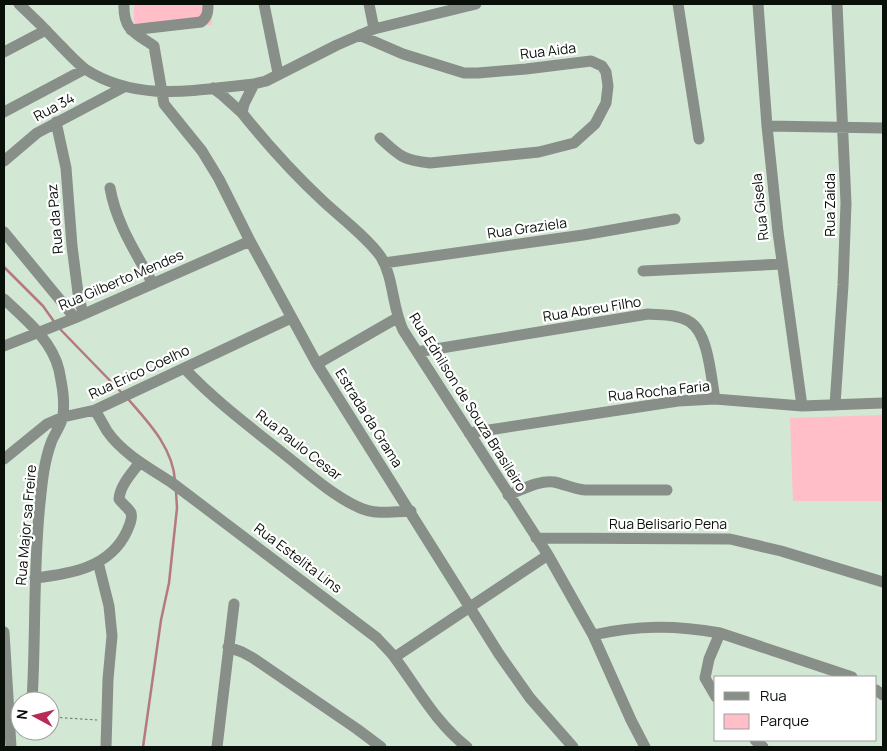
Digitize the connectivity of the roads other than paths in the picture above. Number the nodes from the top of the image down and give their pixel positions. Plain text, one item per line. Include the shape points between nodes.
1 (19, 4) edge
2 (124, 4) edge
3 (208, 4) edge
4 (264, 4) edge
5 (369, 4) edge
6 (476, 4) edge
7 (678, 4) edge
8 (758, 4) edge
9 (837, 4) edge
10 (154, 28) junction
11 (374, 29) junction
12 (46, 30) junction
13 (131, 30) junction
14 (359, 35) junction
15 (154, 46) junction
16 (4, 52) edge
17 (86, 69) junction
18 (278, 74) junction
19 (254, 84) junction
20 (124, 86) junction
21 (213, 88) junction
22 (163, 92) junction
23 (4, 112) edge
24 (242, 113) junction
25 (56, 122) junction
26 (767, 126) junction
27 (843, 127) junction
28 (883, 128) edge
29 (380, 138) dead end
30 (699, 139) dead end
31 (4, 161) edge
32 (110, 188) dead end
33 (675, 220) dead end
34 (4, 232) edge
35 (250, 241) junction
36 (384, 264) junction
37 (782, 264) junction
38 (643, 271) dead end
39 (153, 284) junction
40 (4, 299) edge
41 (79, 316) junction
42 (291, 318) junction
43 (397, 318) junction
44 (43, 329) junction
45 (4, 346) edge
46 (417, 352) junction
47 (318, 364) junction
48 (184, 368) junction
49 (715, 399) junction
50 (883, 403) edge
51 (835, 405) junction
52 (802, 406) junction
53 (95, 410) junction
54 (63, 417) junction
55 (468, 433) junction
56 (4, 459) edge
57 (140, 462) junction
58 (667, 490) dead end
59 (508, 495) junction
60 (411, 511) junction
61 (536, 538) junction
62 (548, 555) junction
63 (98, 562) junction
64 (35, 578) junction
65 (883, 582) edge
66 (234, 604) dead end
67 (470, 606) junction
68 (4, 632) edge
69 (720, 633) junction
70 (593, 635) junction
71 (4, 645) edge
72 (228, 647) junction
73 (395, 657) junction
74 (849, 676) edge
75 (32, 691) edge
76 (714, 694) edge
77 (10, 709) edge
78 (220, 745) edge
79 (461, 746) edge
80 (106, 747) edge
81 (381, 747) edge
82 (573, 747) edge
83 (645, 747) edge

1 - 12 street
2 - 13 street via 125,20
3 - 10 street via 207,14 201,22
4 - 18 street
5 - 11 street
6 - 11 street
7 - 30 street
8 - 26 street, Rua Gisela
9 - 27 street, Rua Zaida
10 - 13 street
10 - 15 street, Estrada da Grama
11 - 14 street
12 - 16 street
12 - 17 street
13 - 15 street
14 - 18 street
14 - 29 street, Rua Aida via 403,54 464,73 591,61 606,72 606,103 595,124 574,143 539,152 430,163 402,158
15 - 22 street, Estrada da Grama
17 - 20 street
17 - 23 street
18 - 19 street
19 - 21 street
19 - 24 street
20 - 22 street
20 - 25 street, Rua 34
21 - 22 street
21 - 24 street, Rua Ednilson de Souza Brasileiro
22 - 35 street, Estrada da Grama via 164,104 202,151
24 - 36 street, Rua Ednilson de Souza Brasileiro via 322,200 370,245
25 - 31 street, Rua 34 via 36,133
25 - 41 street, Rua da Paz via 66,168
26 - 27 street
26 - 37 street, Rua Gisela
27 - 28 street
27 - 51 street, Rua Zaida via 846,203
32 - 39 street via 119,222
33 - 36 street, Rua Graziela
34 - 41 street
35 - 39 street, Rua Gilberto Mendes
35 - 42 street, Estrada da Grama
36 - 43 street, Rua Ednilson de Souza Brasileiro via 392,286
37 - 38 street
37 - 52 street, Rua Gisela
39 - 41 street, Rua Gilberto Mendes
40 - 44 street, Rua Major sa Freire
41 - 44 street, Rua Gilberto Mendes
42 - 47 street, Estrada da Grama
42 - 48 street, Rua Erico Coelho
43 - 46 street, Rua Ednilson de Souza Brasileiro
43 - 47 street
44 - 45 street, Rua Gilberto Mendes
44 - 54 street, Rua Major sa Freire via 58,368 64,397
46 - 49 street, Rua Abreu Filho via 648,314 678,317 692,323 701,333
46 - 55 street, Rua Ednilson de Souza Brasileiro
47 - 60 street, Estrada da Grama
48 - 53 street, Rua Erico Coelho
48 - 60 street, Rua Paulo Cesar via 230,411 321,483 357,507 368,511
49 - 52 street, Rua Rocha Faria
49 - 55 street, Rua Rocha Faria via 678,401
50 - 51 street, Rua Rocha Faria
51 - 52 street, Rua Rocha Faria
53 - 54 street, Rua Erico Coelho
53 - 57 street, Rua Estelita Lins via 107,431
54 - 56 street, Rua Erico Coelho via 40,428
54 - 64 street, Rua Major sa Freire via 51,442 45,467
55 - 59 street, Rua Ednilson de Souza Brasileiro
57 - 63 street via 119,494 121,503 131,511 132,517 124,538
57 - 73 street, Rua Estelita Lins via 362,625
58 - 59 street via 585,490 547,482
59 - 61 street, Rua Ednilson de Souza Brasileiro
60 - 67 street, Estrada da Grama
61 - 62 street, Rua Ednilson de Souza Brasileiro
61 - 65 street, Rua Belisario Pena via 730,539 782,551
62 - 67 street
62 - 70 street, Rua Ednilson de Souza Brasileiro
63 - 64 street via 72,573
63 - 80 street via 109,606 112,636
64 - 75 street, Rua Major sa Freire
66 - 72 street
67 - 73 street
67 - 82 street, Estrada da Grama via 530,698
68 - 71 street
69 - 70 street via 657,626
69 - 74 street
69 - 76 street via 705,678
70 - 83 street, Rua Ednilson de Souza Brasileiro
71 - 77 street
72 - 78 street
72 - 81 street via 252,658
73 - 79 street, Rua Estelita Lins via 422,699

